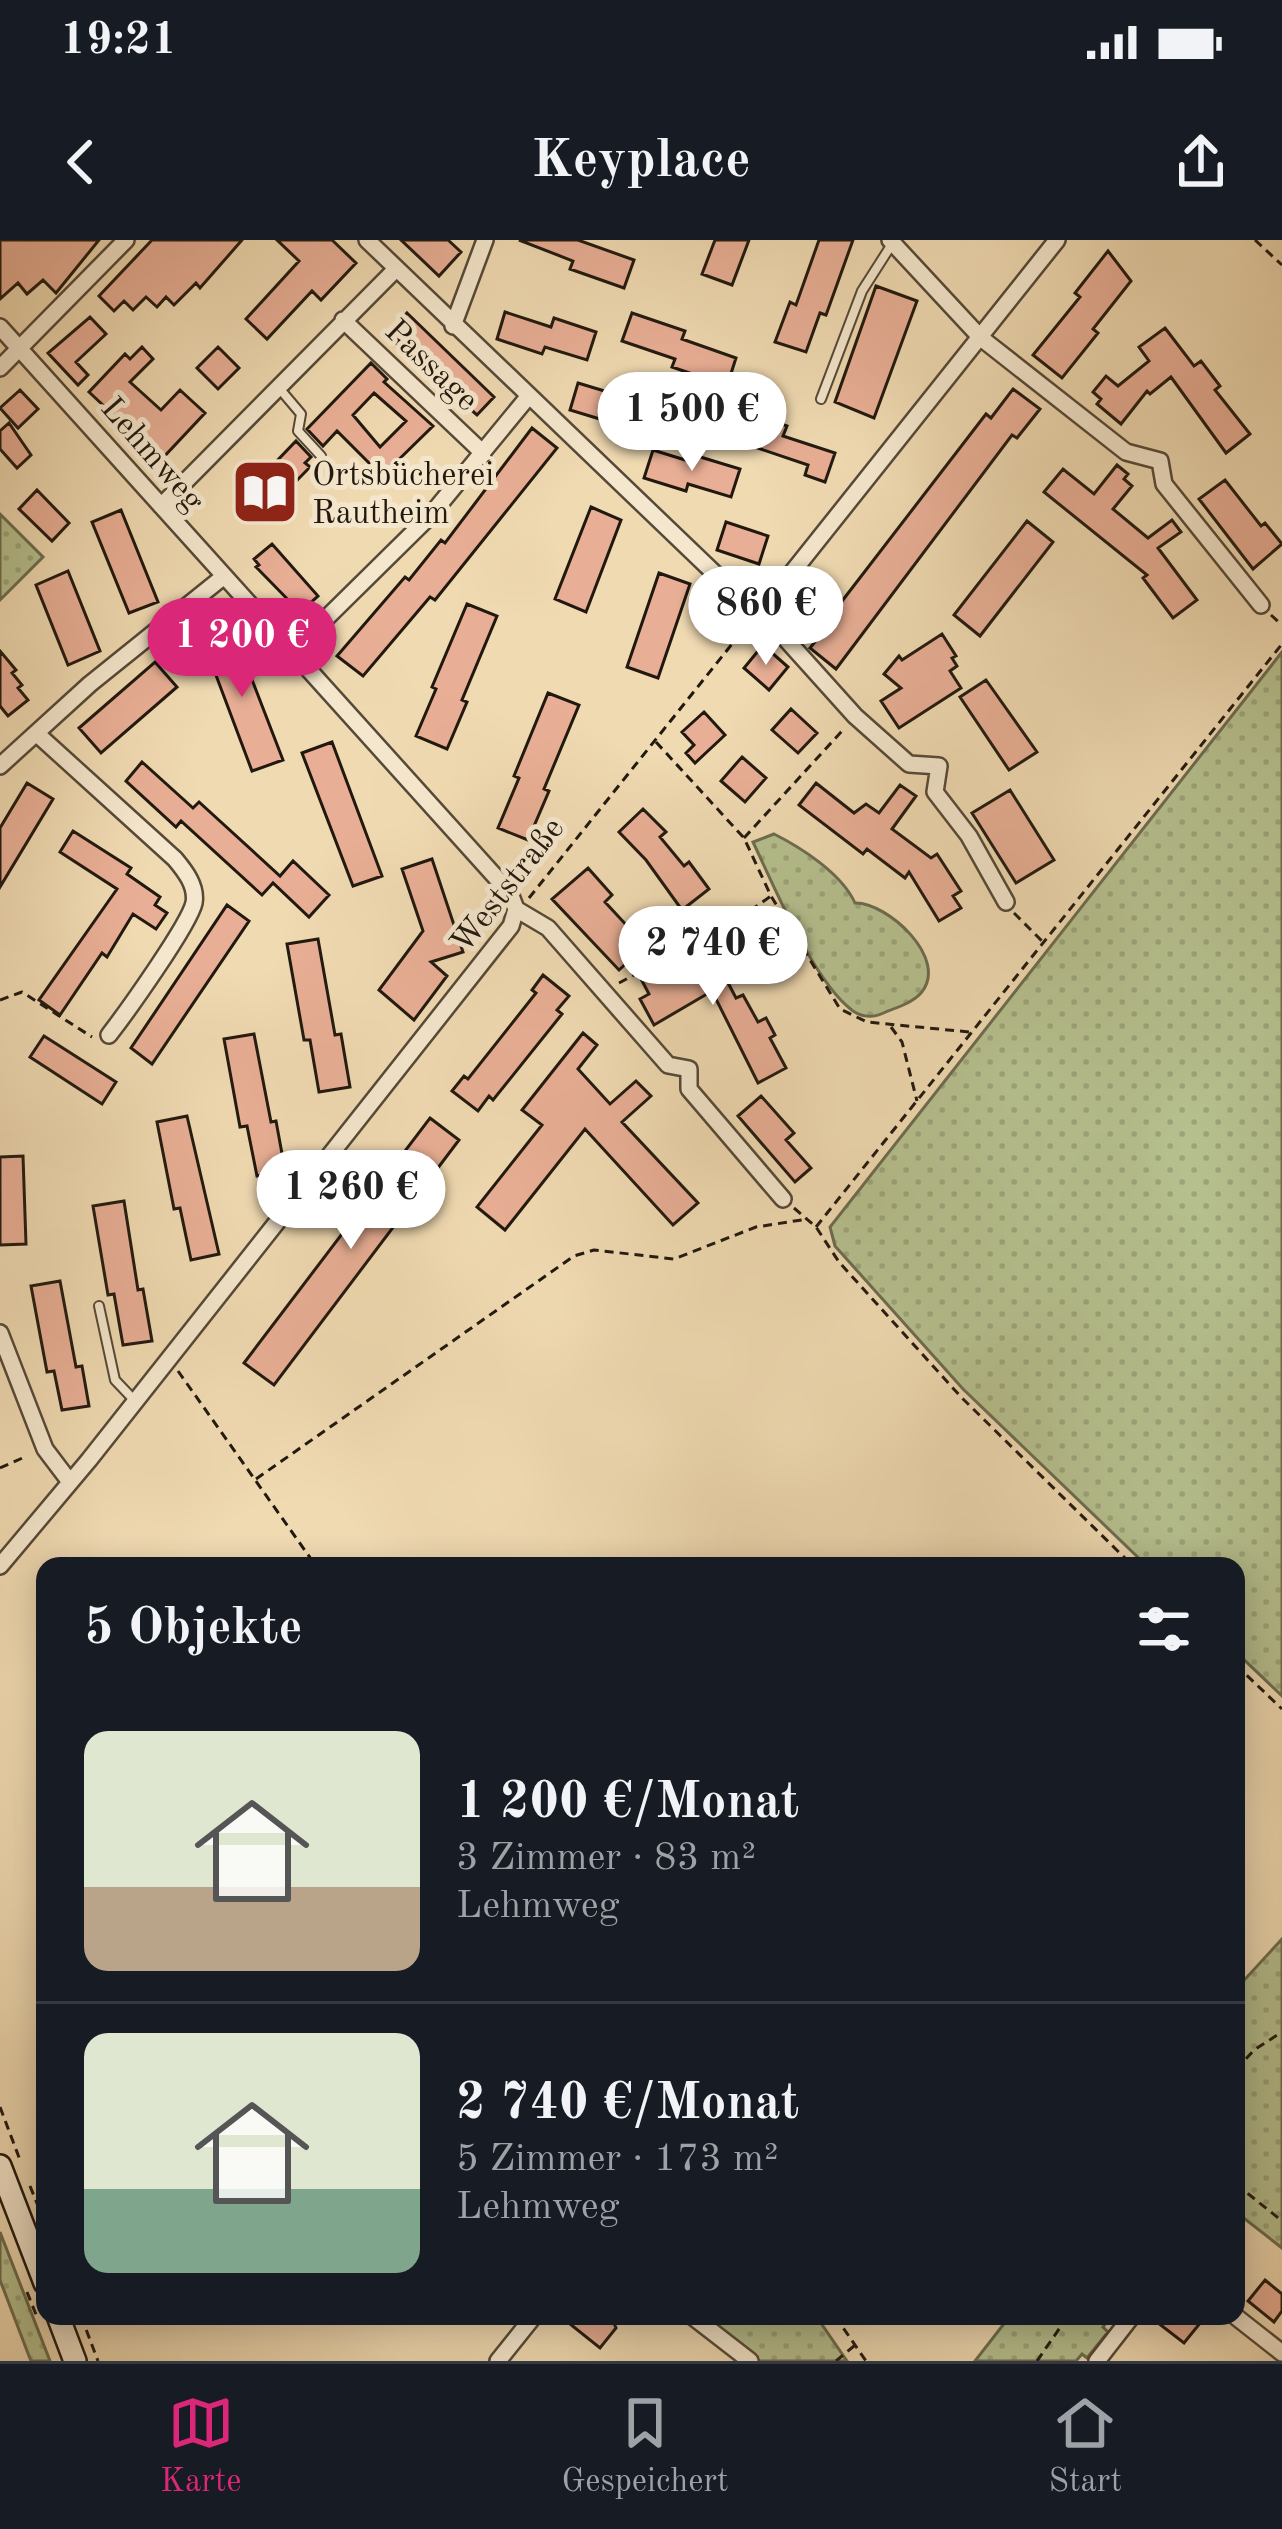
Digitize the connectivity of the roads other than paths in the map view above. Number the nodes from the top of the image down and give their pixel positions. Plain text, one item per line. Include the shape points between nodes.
1 (126, 240) edge
2 (367, 240) edge
3 (485, 240) edge
4 (1057, 240) edge
5 (892, 242) edge
6 (396, 269) junction
7 (343, 320) junction
8 (453, 326) junction
9 (0, 327) edge
10 (981, 338) junction
11 (19, 349) junction
12 (0, 368) edge
13 (278, 386) junction
14 (527, 397) junction
15 (821, 399) dead end
16 (483, 453) junction
17 (321, 456) dead end
18 (161, 506) junction
19 (223, 577) junction
20 (1261, 605) dead end
21 (757, 607) junction
22 (292, 652) junction
23 (36, 733) junction
24 (0, 766) edge
25 (1006, 902) road end
26 (516, 909) junction
27 (109, 1036) road end
28 (783, 1199) road end
29 (99, 1306) dead end
30 (0, 1333) edge
31 (136, 1402) junction
32 (70, 1483) junction
33 (0, 1566) edge
34 (0, 2166) edge
35 (36, 2260) edge
36 (1245, 2324) edge
37 (61, 2325) edge
38 (527, 2325) edge
39 (704, 2325) edge
40 (1125, 2325) edge
41 (1282, 2353) edge
42 (75, 2361) edge
43 (498, 2361) edge
44 (750, 2361) edge
45 (1096, 2361) edge

1 - 11 street
2 - 6 street
3 - 8 street
4 - 10 street
5 - 10 street
5 - 15 lane via 862,291
6 - 7 street
6 - 8 street
7 - 13 street
7 - 16 street, Passage
8 - 14 street
9 - 11 street, Lehmweg
10 - 20 street via 1126,452 1160,460 1164,484
10 - 21 street
11 - 12 street
11 - 18 street, Lehmweg
13 - 17 lane via 301,414 298,431
13 - 18 street
14 - 16 street
14 - 21 street
16 - 22 street
18 - 19 street, Lehmweg
19 - 22 street, Lehmweg
19 - 23 street
21 - 25 street via 909,764 939,766 935,792
22 - 26 street, Lehmweg
23 - 24 street
23 - 27 street via 175,859 195,894 187,919
26 - 28 street, Lehmweg via 548,928 668,1065 689,1069 689,1089
26 - 31 street, Weststraße via 512,926
29 - 31 lane via 115,1379
30 - 32 street via 45,1449
31 - 32 street, Weststraße
32 - 33 street, Weststraße
34 - 35 street
36 - 41 street
37 - 42 street
38 - 43 street
39 - 44 street
40 - 45 street

